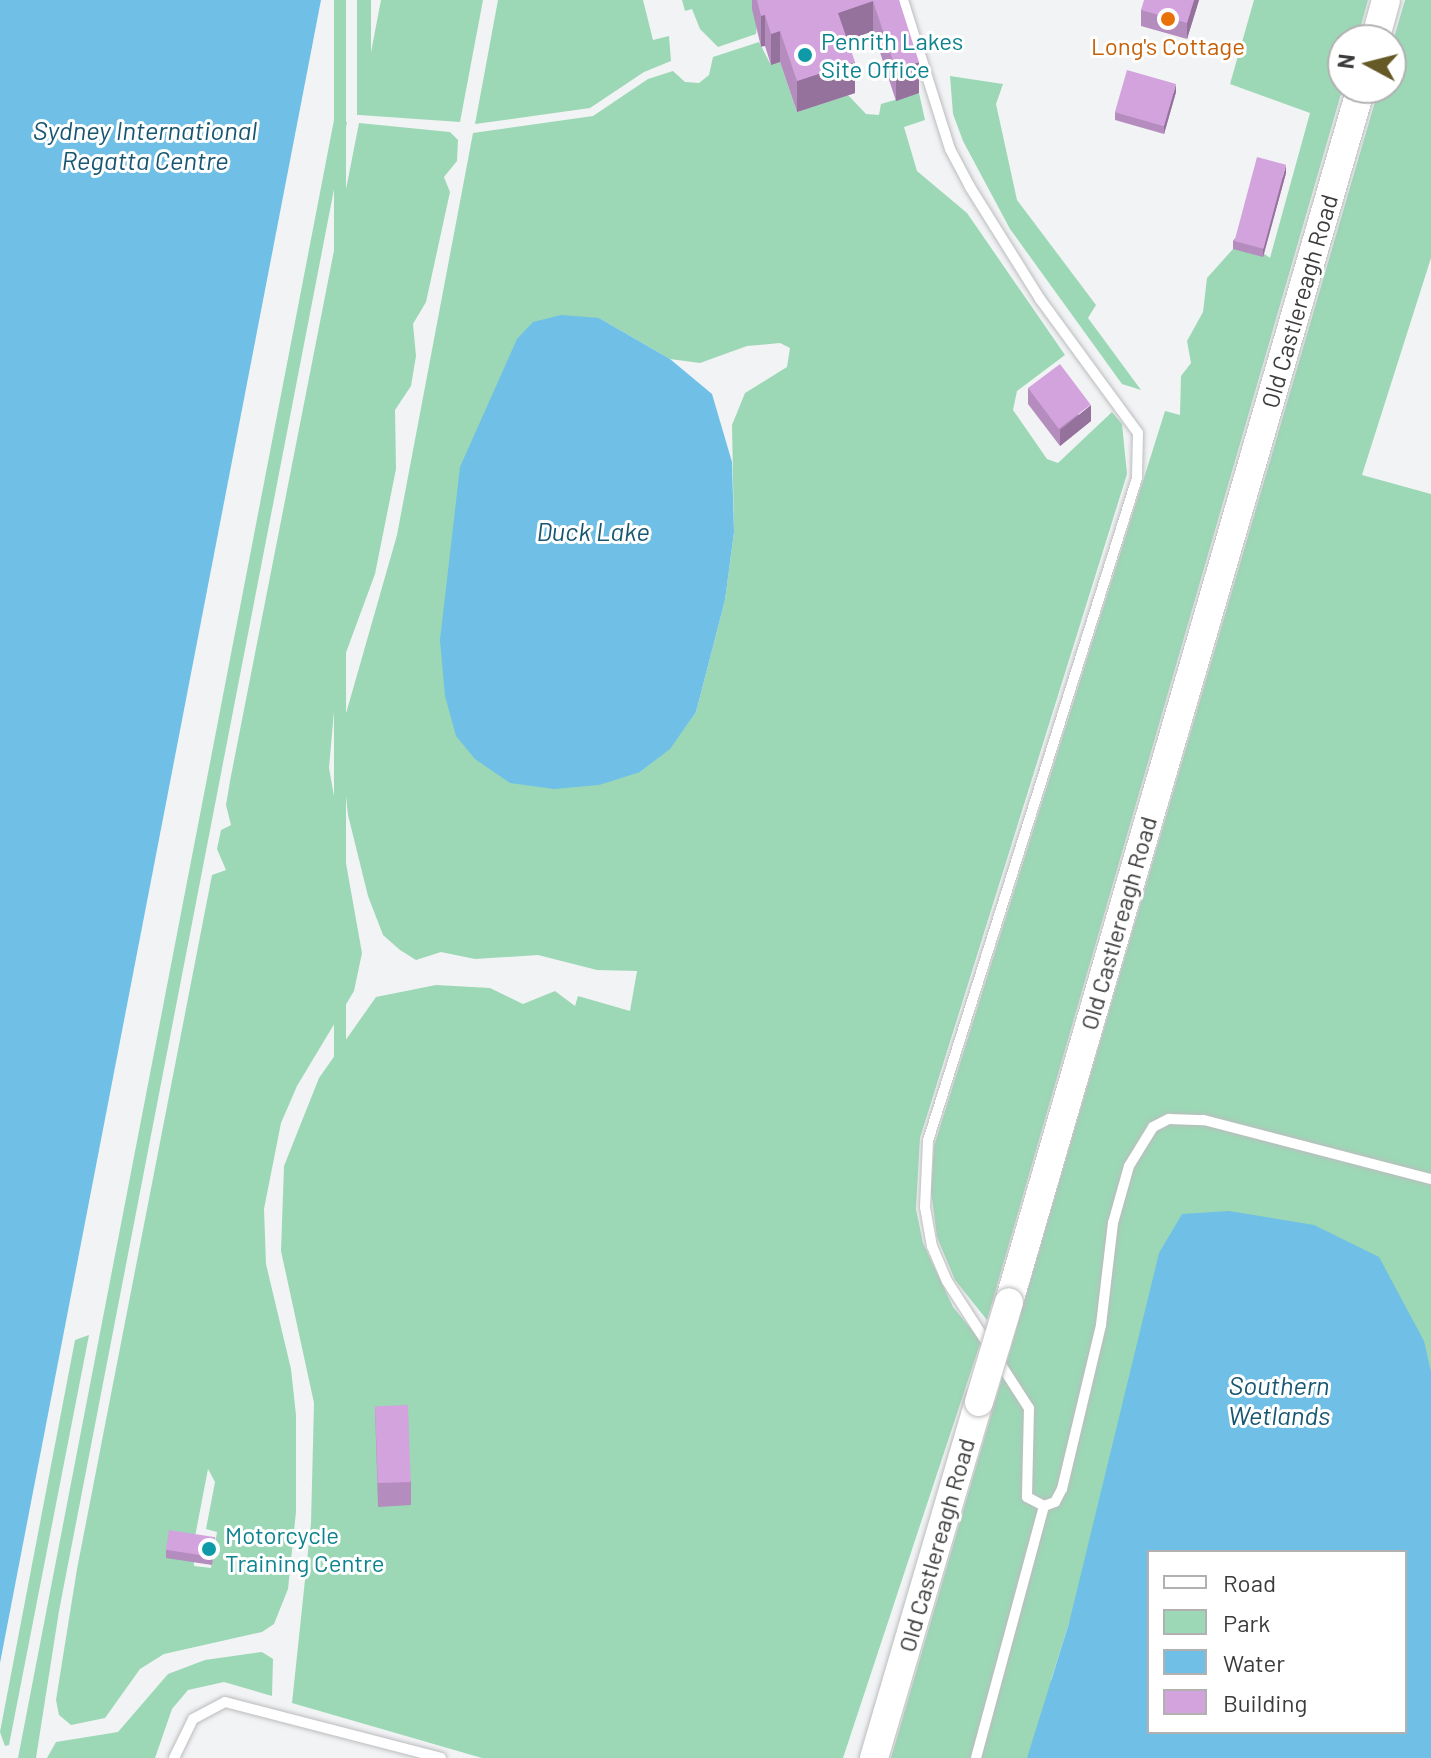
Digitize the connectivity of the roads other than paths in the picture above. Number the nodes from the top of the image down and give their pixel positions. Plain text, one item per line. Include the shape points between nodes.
1 (903, 0) edge
2 (1386, 0) edge
3 (1379, 24) edge
4 (1356, 104) edge
5 (1431, 1179) edge
6 (1044, 1506) junction
7 (174, 1758) edge
8 (441, 1758) edge
9 (874, 1758) edge
10 (976, 1758) edge

1 - 6 lane via 950,149 970,187 1040,299 1138,433 1137,478 970,997 928,1141 925,1175 932,1246 947,1281 1029,1408 1024,1487 1027,1497
2 - 3 street
4 - 9 street, Old Castlereagh Road, bridge
5 - 6 lane via 1204,1120 1169,1119 1153,1127 1129,1166 1113,1223 1101,1325 1062,1489 1055,1502
6 - 10 lane
7 - 8 lane via 193,1719 225,1702

